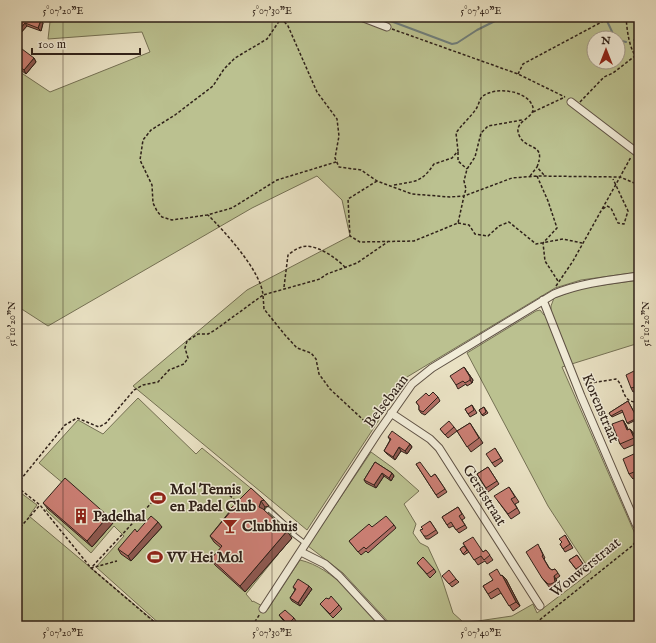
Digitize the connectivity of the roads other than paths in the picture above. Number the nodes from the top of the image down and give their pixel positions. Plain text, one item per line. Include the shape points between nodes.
1 (362, 17) edge
2 (387, 28) road end
3 (571, 102) road end
4 (636, 152) edge
5 (639, 276) edge
6 (543, 300) junction
7 (391, 412) junction
8 (266, 512) edge
9 (638, 523) edge
10 (306, 544) junction
11 (301, 552) junction
12 (540, 606) dead end
13 (263, 609) road end
14 (385, 626) edge

1 - 2 street
3 - 4 street
5 - 6 street, Belsebaan via 592,282 572,287
6 - 7 street, Belsebaan via 432,368 412,384
6 - 9 street, Korenstraat via 575,381
7 - 10 street, Belsebaan
7 - 12 street, Gerststraat via 439,448
8 - 10 lane via 268,509
10 - 11 street, Belsebaan
11 - 13 street, Belsebaan
11 - 14 street via 325,564 339,576

